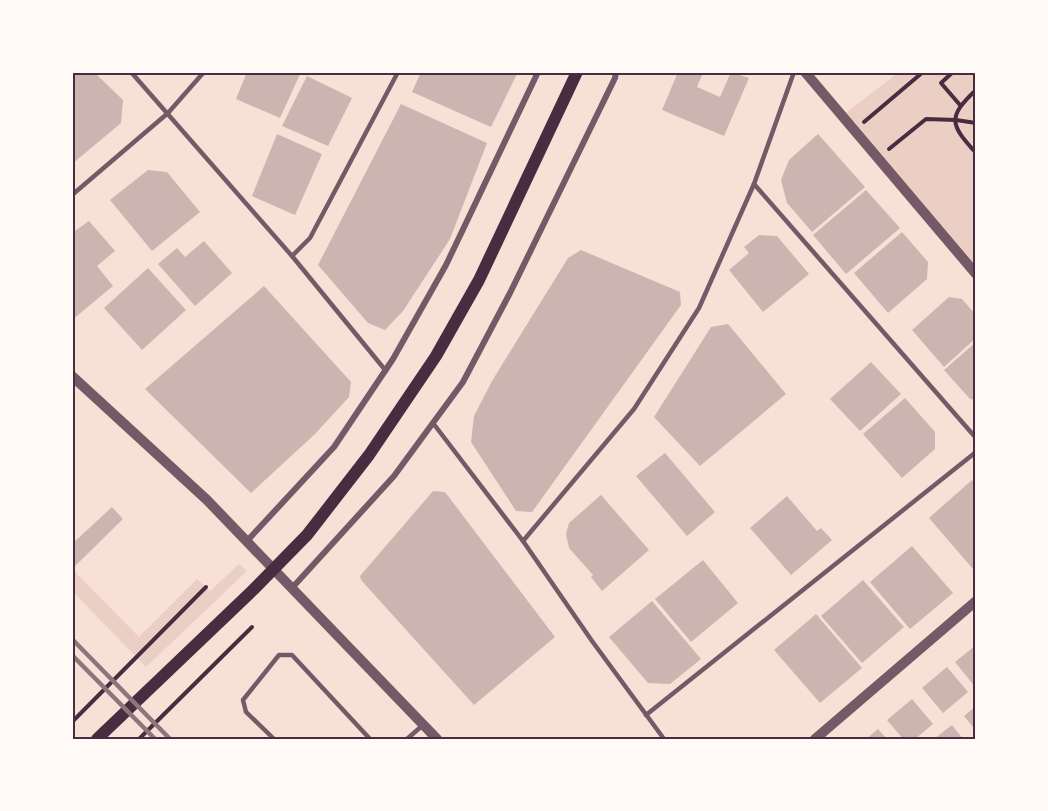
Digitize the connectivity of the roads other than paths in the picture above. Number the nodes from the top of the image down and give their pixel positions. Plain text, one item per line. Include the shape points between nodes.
1 (131, 72) edge
2 (204, 72) edge
3 (398, 72) edge
4 (538, 72) edge
5 (577, 72) edge
6 (616, 72) edge
7 (794, 72) edge
8 (805, 72) edge
9 (168, 113) junction
10 (754, 184) junction
11 (72, 195) edge
12 (292, 256) junction
13 (976, 274) edge
14 (386, 371) junction
15 (72, 376) edge
16 (432, 423) junction
17 (976, 438) edge
18 (976, 452) edge
19 (247, 541) junction
20 (523, 541) junction
21 (292, 588) junction
22 (976, 601) edge
23 (646, 715) junction
24 (423, 725) junction
25 (97, 739) edge
26 (274, 739) edge
27 (370, 739) edge
28 (407, 739) edge
29 (437, 739) edge
30 (664, 739) edge
31 (815, 739) edge

1 - 9 lane
2 - 9 lane
3 - 12 lane via 310,238
4 - 14 street via 446,265
5 - 25 main road via 479,280 436,356 369,455 307,535
6 - 16 street via 463,382
7 - 10 lane
8 - 13 street
9 - 11 lane
9 - 12 lane
10 - 17 lane
10 - 20 lane via 699,308 640,400
12 - 14 lane
14 - 19 street via 334,447
15 - 19 street
16 - 20 lane
16 - 21 street via 394,476
18 - 23 lane
19 - 21 street
20 - 23 lane
21 - 24 street
22 - 31 street
23 - 30 lane
24 - 28 lane
24 - 29 street
26 - 27 lane via 246,712 243,700 279,655 291,655

